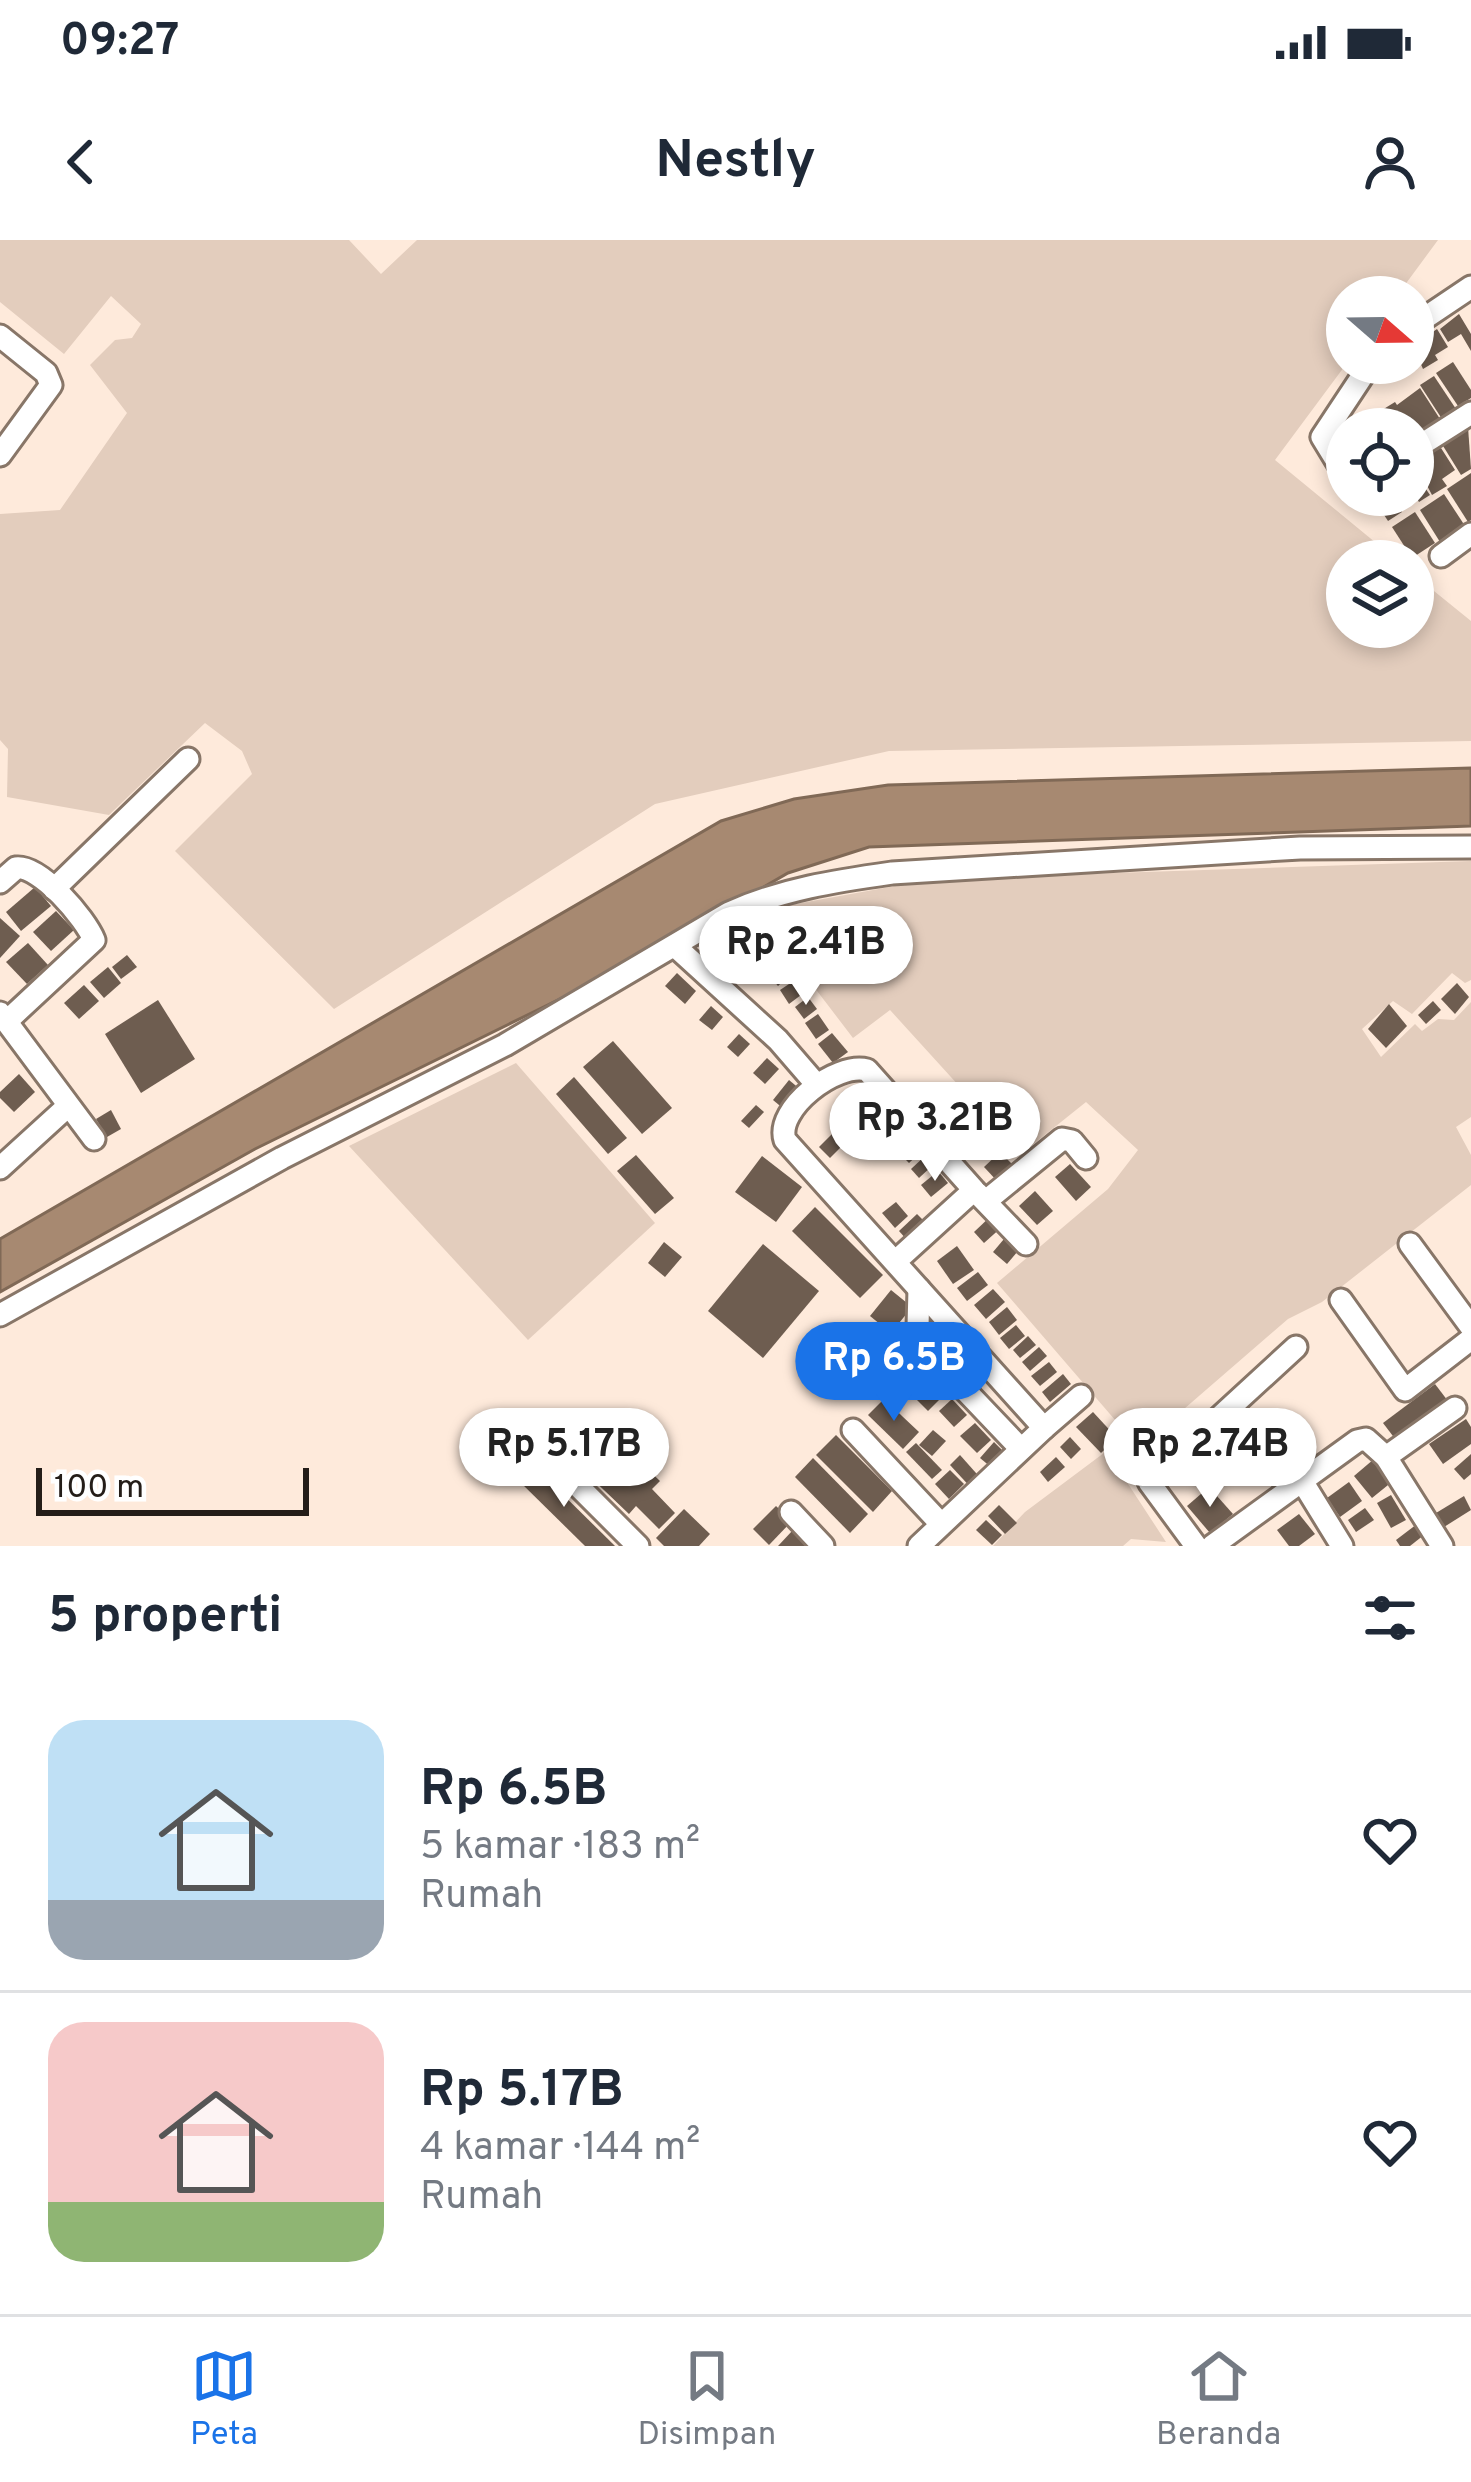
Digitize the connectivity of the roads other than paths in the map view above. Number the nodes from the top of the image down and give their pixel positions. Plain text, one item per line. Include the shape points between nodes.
1 (1471, 287) edge
2 (1434, 312) edge
3 (0, 336) edge
4 (1471, 413) edge
5 (1434, 437) edge
6 (0, 455) edge
7 (1471, 534) edge
8 (1441, 556) dead end
9 (188, 759) dead end
10 (1471, 848) edge
11 (0, 882) edge
12 (54, 889) junction
13 (676, 947) junction
14 (4, 1017) edge
15 (816, 1084) junction
16 (68, 1106) junction
17 (94, 1139) dead end
18 (1086, 1158) dead end
19 (0, 1168) edge
20 (980, 1195) junction
21 (1026, 1244) dead end
22 (1410, 1244) dead end
23 (896, 1261) junction
24 (919, 1288) junction
25 (1340, 1300) dead end
26 (0, 1315) edge
27 (1471, 1327) edge
28 (1471, 1339) edge
29 (1296, 1347) dead end
30 (1082, 1396) dead end
31 (1455, 1408) dead end
32 (1044, 1428) junction
33 (853, 1430) dead end
34 (1021, 1449) junction
35 (1385, 1457) junction
36 (551, 1460) dead end
37 (1302, 1481) junction
38 (790, 1512) dead end
39 (941, 1523) junction
40 (638, 1546) edge
41 (823, 1546) edge
42 (919, 1546) edge
43 (1196, 1546) edge
44 (1212, 1546) edge
45 (1342, 1546) edge
46 (1442, 1546) edge

1 - 2 street
3 - 6 street via 51,385
4 - 5 street
7 - 8 street
9 - 12 street
10 - 13 street via 1300,848 892,873 759,899
11 - 12 street via 24,866
12 - 14 street via 94,940
13 - 15 street
13 - 26 street
14 - 16 street
15 - 20 street via 842,1069 866,1070
15 - 23 street via 782,1135
16 - 17 street
16 - 19 street
18 - 20 street via 1061,1139
20 - 21 street
20 - 23 street
22 - 27 street
23 - 24 street
24 - 32 street
24 - 34 street via 923,1346
25 - 28 street via 1405,1390
29 - 43 street via 1149,1482
30 - 32 street
31 - 35 street
32 - 34 street
33 - 39 street
34 - 39 street
35 - 37 street via 1374,1443 1357,1441
35 - 46 street
36 - 40 street
37 - 44 street
37 - 45 street
38 - 41 street
39 - 42 street

